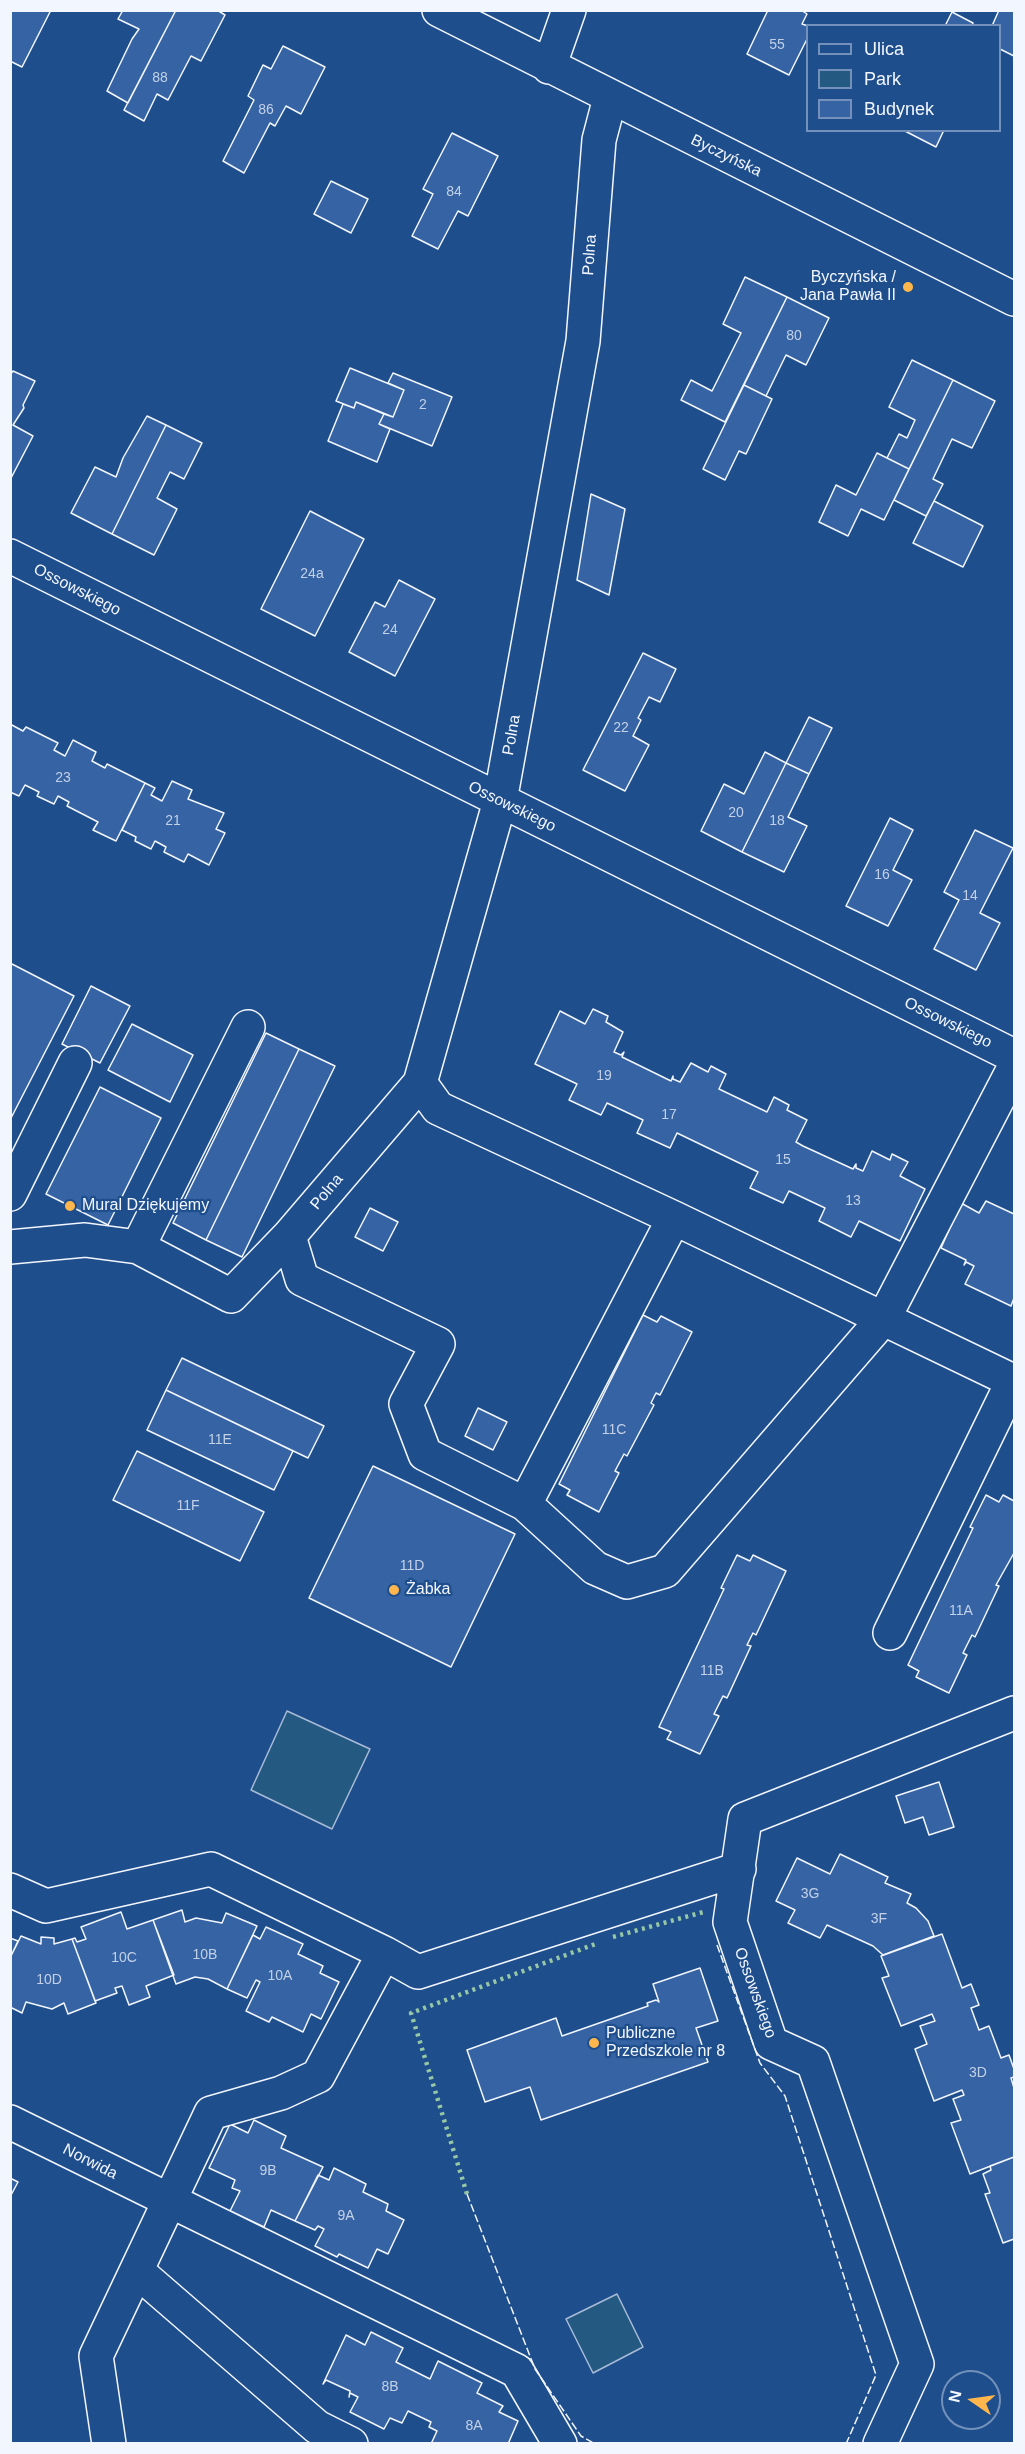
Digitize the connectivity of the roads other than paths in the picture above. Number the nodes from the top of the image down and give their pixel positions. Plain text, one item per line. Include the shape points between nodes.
1 (439, 10) edge
2 (569, 10) edge
3 (549, 67) junction
4 (610, 98) junction
5 (1014, 299) edge
6 (10, 556) edge
7 (500, 801) junction
8 (248, 1027) dead end
9 (1014, 1056) edge
10 (75, 1063) dead end
11 (1014, 1068) edge
12 (420, 1083) junction
13 (10, 1194) edge
14 (675, 1218) junction
15 (289, 1236) junction
16 (10, 1247) edge
17 (138, 1247) junction
18 (884, 1318) junction
19 (1014, 1382) edge
20 (525, 1504) junction
21 (890, 1633) dead end
22 (1014, 1713) edge
23 (739, 1869) junction
24 (10, 1890) edge
25 (384, 1953) junction
26 (10, 2122) edge
27 (169, 2202) junction
28 (137, 2271) junction
29 (109, 2444) edge
30 (351, 2444) edge
31 (560, 2444) edge
32 (880, 2444) edge

1 - 3 street, Byczyńska
2 - 3 street
3 - 4 street, Byczyńska
4 - 5 street, Byczyńska
4 - 7 street, Polna via 599,140 583,341
6 - 7 street, Ossowskiego
7 - 9 street, Ossowskiego
7 - 12 street, Polna
8 - 17 street
10 - 13 street
11 - 18 street
12 - 14 street via 438,1108
12 - 15 street, Polna
14 - 18 street
14 - 20 street
15 - 17 street, Polna via 231,1296
15 - 20 street via 302,1279 438,1344 406,1404 425,1454
16 - 17 street via 85,1240
18 - 19 street
18 - 20 street via 665,1571 627,1582 595,1568
19 - 21 street
22 - 23 street, Ossowskiego via 745,1819
23 - 25 street via 418,1972
23 - 32 street, Ossowskiego via 730,1922 771,2043 813,2062 917,2364
24 - 25 street via 46,1906 211,1869
25 - 27 street via 318,2076 281,2093 211,2113
26 - 27 street, Norwida
27 - 28 street
27 - 31 street, Norwida via 517,2371
28 - 29 street via 96,2356
28 - 30 street via 316,2427

